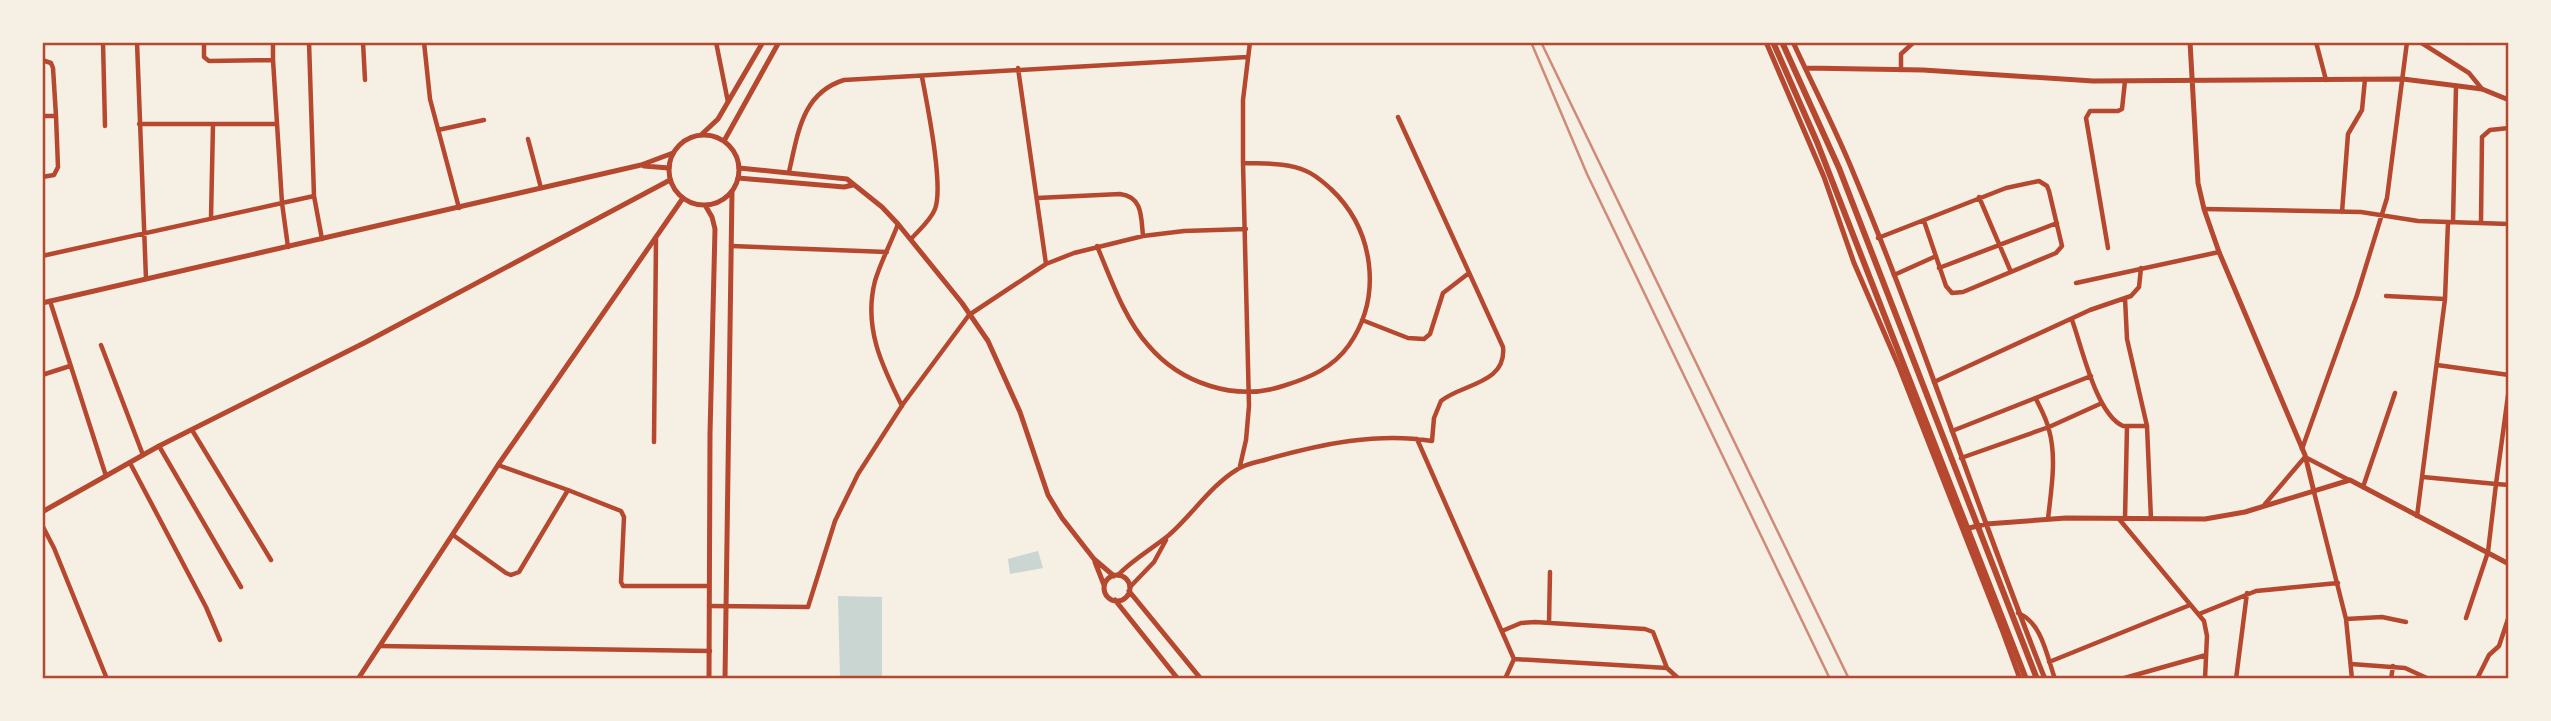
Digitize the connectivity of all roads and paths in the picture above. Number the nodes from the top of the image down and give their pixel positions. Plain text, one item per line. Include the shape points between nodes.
1 (103, 42) edge
2 (137, 42) edge
3 (204, 42) edge
4 (271, 42) edge
5 (309, 42) edge
6 (363, 42) edge
7 (424, 42) edge
8 (716, 42) edge
9 (763, 42) edge
10 (779, 42) edge
11 (1250, 42) edge
12 (1766, 42) edge
13 (1773, 42) edge
14 (1782, 42) edge
15 (1793, 42) edge
16 (1914, 42) edge
17 (2190, 42) edge
18 (2316, 42) edge
19 (2407, 42) edge
20 (2420, 42) edge
21 (1247, 57) junction
22 (42, 60) edge
23 (273, 60) junction
24 (1018, 68) junction
25 (1805, 68) junction
26 (1901, 70) junction
27 (922, 77) junction
28 (2365, 79) junction
29 (2403, 79) junction
30 (365, 80) dead end
31 (2191, 80) junction
32 (2326, 80) junction
33 (2125, 81) junction
34 (2456, 86) junction
35 (2482, 89) junction
36 (2509, 100) edge
37 (728, 103) junction
38 (42, 116) edge
39 (56, 116) junction
40 (1398, 117) dead end
41 (484, 120) dead end
42 (139, 124) junction
43 (213, 124) junction
44 (277, 124) junction
45 (105, 126) dead end
46 (2509, 128) edge
47 (438, 130) junction
48 (701, 135) junction
49 (528, 139) dead end
50 (724, 141) junction
51 (673, 153) junction
52 (1243, 163) junction
53 (641, 166) junction
54 (669, 168) junction
55 (739, 168) junction
56 (789, 172) junction
57 (42, 177) edge
58 (738, 178) junction
59 (670, 180) junction
60 (853, 185) junction
61 (541, 188) junction
62 (732, 191) junction
63 (314, 196) junction
64 (1979, 197) junction
65 (683, 198) junction
66 (1037, 198) junction
67 (282, 203) junction
68 (705, 205) junction
69 (458, 208) junction
70 (2204, 209) junction
71 (2342, 212) junction
72 (2382, 214) junction
73 (211, 218) junction
74 (1924, 220) junction
75 (2450, 222) junction
76 (2481, 222) junction
77 (898, 223) junction
78 (2057, 223) junction
79 (2509, 225) edge
80 (1246, 229) junction
81 (143, 233) junction
82 (1143, 236) junction
83 (1878, 238) junction
84 (323, 239) junction
85 (656, 239) junction
86 (911, 239) junction
87 (1999, 244) junction
88 (731, 246) junction
89 (1097, 246) junction
90 (288, 247) junction
91 (2108, 248) dead end
92 (887, 252) junction
93 (2219, 252) junction
94 (42, 256) edge
95 (1934, 257) junction
96 (1046, 264) junction
97 (1938, 268) junction
98 (2141, 268) junction
99 (2011, 272) junction
100 (1469, 273) junction
101 (1893, 275) junction
102 (146, 279) junction
103 (2076, 283) dead end
104 (2386, 296) dead end
105 (2125, 298) junction
106 (2445, 299) junction
107 (50, 301) junction
108 (42, 303) edge
109 (969, 315) junction
110 (1362, 320) junction
111 (2072, 320) junction
112 (101, 345) dead end
113 (2437, 365) junction
114 (70, 366) junction
115 (42, 375) edge
116 (2509, 375) edge
117 (2091, 376) junction
118 (1933, 383) junction
119 (2509, 388) edge
120 (1248, 392) junction
121 (2395, 393) dead end
122 (2036, 399) junction
123 (2102, 402) junction
124 (902, 406) junction
125 (2147, 426) junction
126 (2049, 427) junction
127 (2127, 427) junction
128 (192, 430) junction
129 (1950, 431) junction
130 (1416, 438) junction
131 (654, 442) dead end
132 (159, 446) junction
133 (2302, 449) junction
134 (143, 455) junction
135 (2305, 457) junction
136 (1960, 458) junction
137 (2500, 458) junction
138 (2509, 459) edge
139 (130, 463) junction
140 (498, 465) junction
141 (1240, 467) junction
142 (106, 476) junction
143 (2423, 477) junction
144 (2350, 480) junction
145 (2496, 484) junction
146 (2509, 485) edge
147 (2363, 487) junction
148 (568, 490) junction
149 (2314, 492) junction
150 (2265, 504) junction
151 (42, 512) edge
152 (2417, 516) junction
153 (2048, 519) junction
154 (2122, 519) junction
155 (2151, 519) junction
156 (1986, 524) junction
157 (42, 525) edge
158 (1964, 530) junction
159 (453, 535) junction
160 (1168, 536) junction
161 (2488, 552) junction
162 (1094, 559) junction
163 (271, 560) dead end
164 (2509, 564) edge
165 (1550, 572) dead end
166 (1116, 575) junction
167 (2338, 583) junction
168 (1104, 585) junction
169 (709, 586) junction
170 (241, 587) dead end
171 (1130, 589) junction
172 (2247, 593) junction
173 (1115, 600) junction
174 (726, 605) junction
175 (2190, 605) junction
176 (709, 606) junction
177 (2017, 613) junction
178 (2199, 614) junction
179 (2509, 616) edge
180 (2466, 618) dead end
181 (2346, 619) junction
182 (2406, 622) dead end
183 (1549, 623) junction
184 (2001, 627) junction
185 (1502, 631) junction
186 (220, 640) dead end
187 (380, 646) junction
188 (710, 651) junction
189 (2206, 655) junction
190 (1514, 659) junction
191 (2049, 662) junction
192 (2351, 663) junction
193 (2393, 666) junction
194 (1667, 668) junction
195 (107, 679) edge
196 (358, 679) edge
197 (709, 679) edge
198 (725, 679) edge
199 (1178, 679) edge
200 (1202, 679) edge
201 (1506, 679) edge
202 (1679, 679) edge
203 (2020, 679) edge
204 (2026, 679) edge
205 (2037, 679) edge
206 (2045, 679) edge
207 (2055, 679) edge
208 (2121, 679) edge
209 (2205, 679) edge
210 (2236, 679) edge
211 (2352, 679) edge
212 (2391, 679) edge
213 (2429, 679) edge
214 (2477, 679) edge

1 - 45 street
2 - 42 street
3 - 23 street via 209,61
4 - 23 street
5 - 63 street
6 - 30 street
7 - 47 street
8 - 37 street
9 - 37 street
10 - 50 street
11 - 21 street
12 - 158 street
13 - 204 main road via 1818,142
14 - 205 main road via 1839,168
15 - 25 street
16 - 26 street via 1901,54
17 - 31 street
18 - 32 street
19 - 29 street
20 - 35 street via 2469,73
21 - 24 street
21 - 52 street
22 - 39 street via 53,68
23 - 44 street
24 - 27 street
24 - 66 street
25 - 26 street
25 - 83 street
26 - 33 street
27 - 56 street via 845,80 818,93 806,112
27 - 86 street via 937,198 932,215
28 - 29 street
28 - 32 street
28 - 71 street via 2362,110 2348,134
29 - 34 street
29 - 72 street
31 - 32 street
31 - 33 street
31 - 70 street
33 - 91 street via 2122,109 2090,111 2086,118
34 - 35 street
34 - 75 street
35 - 36 street
37 - 48 street
38 - 39 street
39 - 57 street via 58,167 54,175
40 - 100 street
41 - 47 street
42 - 43 street
42 - 81 street
43 - 44 street
43 - 73 street
44 - 67 street
46 - 76 street via 2490,130 2482,137
47 - 69 street
48 - 50 street
48 - 51 street via 680,144
49 - 61 street
50 - 55 street
51 - 53 street
51 - 54 street
52 - 80 street
52 - 110 street via 1307,171 1319,177 1354,216 1370,261
53 - 54 street
53 - 61 street
54 - 59 street
55 - 56 street
55 - 58 street
56 - 60 street via 844,178
58 - 60 street
58 - 62 street
59 - 65 street
59 - 128 street
60 - 77 street
61 - 69 street
62 - 68 street
62 - 88 street
63 - 67 street
63 - 84 street
64 - 74 street
64 - 78 street via 2039,181 2047,186
64 - 87 street
65 - 68 street
65 - 85 street
66 - 82 street via 1129,196 1139,206
66 - 96 street
67 - 73 street
67 - 90 street
68 - 169 street via 715,229
69 - 84 street
70 - 71 street
70 - 93 street
71 - 72 street
72 - 75 street
72 - 133 street
73 - 81 street
74 - 83 street
74 - 95 street
75 - 76 street
75 - 106 street
76 - 79 street
77 - 86 street
77 - 92 street
78 - 87 street
78 - 99 street via 2060,250
80 - 82 street
80 - 120 street
81 - 94 street
81 - 102 street
82 - 89 street
83 - 101 street
84 - 90 street
85 - 131 street
85 - 140 street
86 - 109 street
87 - 97 street
87 - 99 street
88 - 92 street
88 - 174 street
89 - 96 street
89 - 120 street via 1137,330 1156,354 1199,382
90 - 102 street
92 - 124 street via 872,295 872,329 882,365
93 - 98 street
93 - 133 street
95 - 97 street
95 - 101 street
96 - 109 street
97 - 99 street via 1951,293
98 - 103 street
98 - 105 street via 2138,290
100 - 110 street via 1443,293 1430,334 1424,339 1408,338
100 - 130 street via 1503,347 1503,358 1483,382 1441,401 1432,441
101 - 118 street
102 - 107 street
104 - 106 street
105 - 111 street
105 - 125 street via 2127,339
106 - 113 street
107 - 108 street
107 - 114 street
109 - 124 street
109 - 162 street via 988,341 1008,383 1048,495
110 - 120 street via 1348,347 1325,369 1278,388
111 - 117 street
111 - 118 street
112 - 134 street
113 - 116 street
113 - 143 street
114 - 115 street
114 - 142 street
117 - 122 street
117 - 123 street
118 - 129 street
119 - 137 street
120 - 141 street
121 - 147 street
122 - 126 street
122 - 129 street
123 - 126 street
123 - 127 street via 2112,419
124 - 174 street via 858,474 835,521 808,607
125 - 127 street
125 - 155 street
126 - 136 street
126 - 153 street via 2053,465
127 - 154 street
128 - 132 street
128 - 163 street
129 - 136 street
130 - 141 street via 1334,444
130 - 185 street
132 - 134 street
132 - 170 street
133 - 135 street
134 - 139 street
135 - 144 street
135 - 149 street
135 - 150 street
136 - 156 street
137 - 138 street
137 - 145 street
139 - 142 street
139 - 186 street
140 - 148 street
140 - 159 street
141 - 160 street
142 - 151 street
143 - 145 street
143 - 152 street
144 - 147 street
144 - 149 street
145 - 146 street
145 - 161 street
147 - 152 street
148 - 159 street via 515,574 506,573
148 - 169 street via 621,511 623,586
149 - 150 street
149 - 167 street
150 - 155 street via 2205,519
152 - 161 street
153 - 154 street
153 - 156 street
154 - 155 street
154 - 175 street
156 - 158 street
156 - 177 street
157 - 195 street
158 - 184 street
159 - 187 street
160 - 166 street
160 - 171 street via 1154,562
161 - 164 street
161 - 180 street
162 - 166 street
162 - 168 street
165 - 183 street
166 - 168 street
166 - 171 street via 1127,579
167 - 172 street
167 - 181 street
168 - 173 street via 1105,593
169 - 176 street
171 - 173 street via 1124,598
171 - 200 street
172 - 178 street
172 - 210 street
173 - 199 street
174 - 176 street
174 - 198 street
175 - 178 street
175 - 191 street
176 - 188 street
177 - 184 street via 2007,616
177 - 191 street via 2034,625
177 - 206 street
178 - 189 street via 2205,627
179 - 214 street via 2499,646
181 - 182 street via 2382,617
181 - 192 street
183 - 185 street via 1525,623
183 - 194 street via 1650,630
184 - 203 street
185 - 190 street
187 - 188 street
187 - 196 street
188 - 197 street
189 - 208 street
189 - 209 street
190 - 194 street
190 - 201 street
191 - 207 street
192 - 193 street
192 - 211 street
193 - 212 street
193 - 213 street
194 - 202 street

